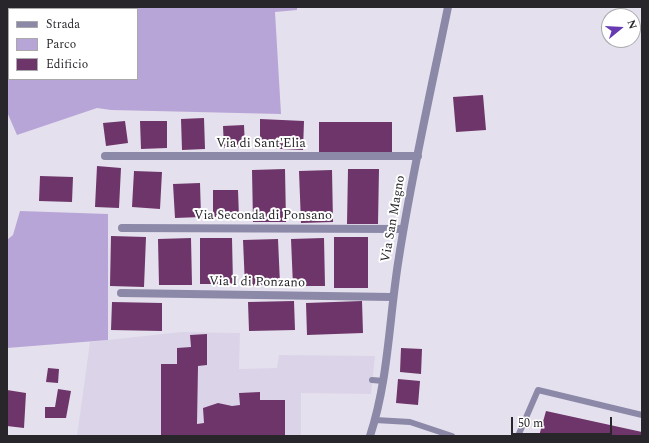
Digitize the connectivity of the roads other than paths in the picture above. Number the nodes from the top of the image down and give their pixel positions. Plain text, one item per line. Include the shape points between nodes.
1 (448, 7) edge
2 (105, 156) dead end
3 (418, 156) junction
4 (122, 228) dead end
5 (403, 229) junction
6 (122, 293) dead end
7 (392, 297) junction
8 (372, 380) dead end
9 (384, 381) junction
10 (642, 415) edge
11 (375, 420) junction
12 (444, 435) edge
13 (370, 436) edge
14 (452, 436) edge
15 (518, 436) edge

1 - 3 street, Via San Magno
2 - 3 street, Via di Sant'Elia
3 - 5 street, Via San Magno
4 - 5 street, Via Seconda di Ponsano
5 - 7 street, Via San Magno
6 - 7 street, Via I di Ponzano
7 - 9 street, Via San Magno
8 - 9 lane
9 - 11 street, Via San Magno
10 - 15 lane via 538,390
11 - 12 lane via 410,422
11 - 13 street, Via San Magno
12 - 14 lane

